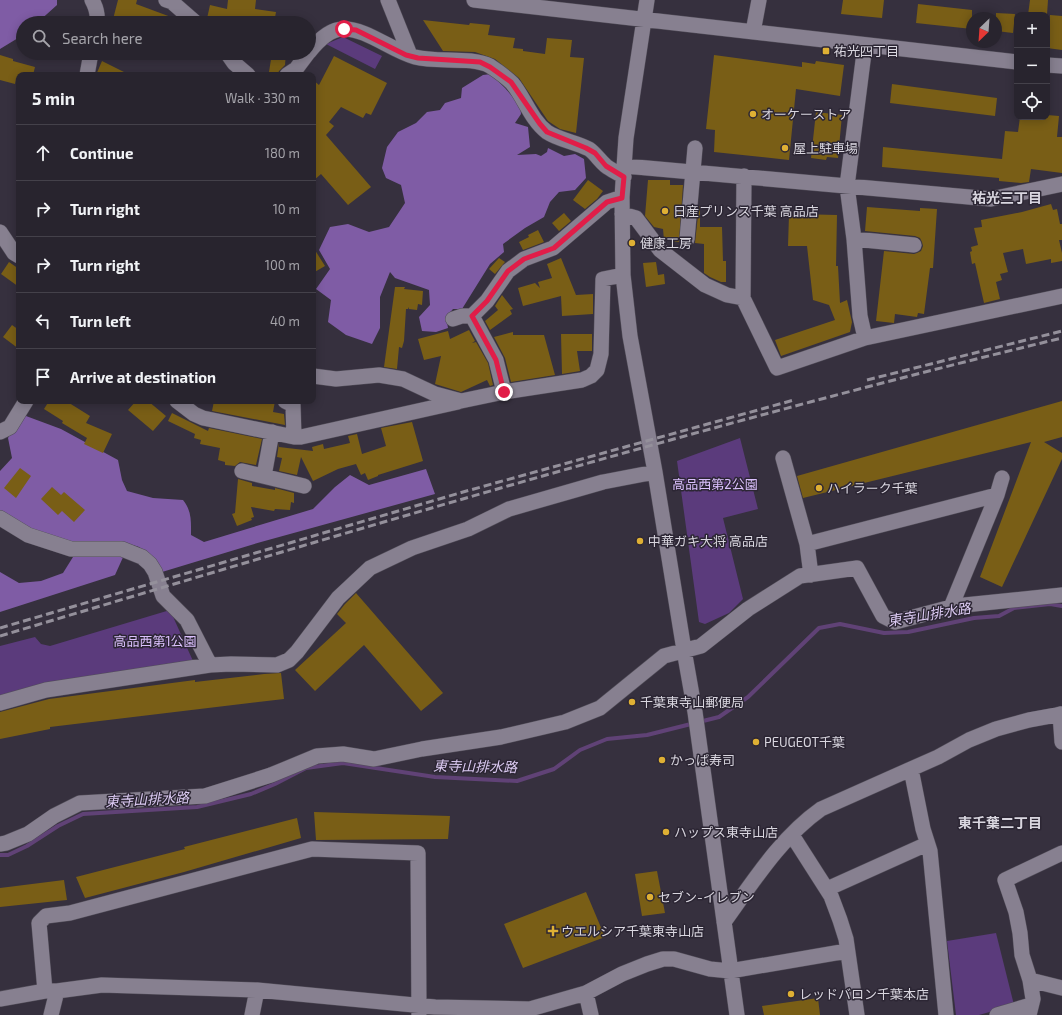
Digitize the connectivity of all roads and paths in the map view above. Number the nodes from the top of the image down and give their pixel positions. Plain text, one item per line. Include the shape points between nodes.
1 (92, 0) edge
2 (166, 0) edge
3 (388, 0) edge
4 (474, 0) edge
5 (647, 0) edge
6 (759, 0) edge
7 (544, 4) edge
8 (97, 16) edge
9 (188, 16) edge
10 (644, 20) junction
11 (753, 32) junction
12 (316, 43) edge
13 (865, 45) junction
14 (410, 56) junction
15 (90, 60) edge
16 (232, 60) edge
17 (303, 60) edge
18 (1014, 62) edge
19 (1050, 65) edge
20 (1062, 66) edge
21 (88, 72) edge
22 (244, 72) edge
23 (292, 72) edge
24 (695, 148) dead end
25 (624, 171) junction
26 (692, 172) junction
27 (744, 176) junction
28 (1062, 184) edge
29 (847, 186) junction
30 (622, 198) junction
31 (622, 214) junction
32 (0, 232) edge
33 (687, 239) dead end
34 (854, 239) junction
35 (914, 245) dead end
36 (10, 253) edge
37 (623, 275) junction
38 (1062, 296) edge
39 (743, 298) junction
40 (472, 316) junction
41 (453, 319) dead end
42 (865, 338) junction
43 (316, 376) edge
44 (504, 392) junction
45 (461, 401) junction
46 (24, 404) edge
47 (181, 404) edge
48 (291, 404) edge
49 (0, 432) edge
50 (272, 432) junction
51 (294, 437) junction
52 (783, 458) dead end
53 (242, 471) dead end
54 (655, 472) junction
55 (264, 476) junction
56 (1002, 478) dead end
57 (304, 486) dead end
58 (997, 494) junction
59 (0, 518) edge
60 (806, 544) junction
61 (812, 575) junction
62 (1062, 595) edge
63 (951, 607) junction
64 (684, 650) junction
65 (210, 665) junction
66 (0, 704) edge
67 (1061, 714) edge
68 (1062, 742) edge
69 (911, 769) junction
70 (792, 835) junction
71 (0, 844) edge
72 (927, 844) junction
73 (1062, 853) edge
74 (827, 889) junction
75 (724, 922) junction
76 (847, 951) junction
77 (730, 972) junction
78 (1030, 980) junction
79 (1062, 988) edge
80 (257, 990) junction
81 (51, 991) junction
82 (586, 993) junction
83 (0, 999) edge
84 (419, 1009) edge
85 (1030, 1010) edge
86 (51, 1015) edge
87 (252, 1015) edge
88 (591, 1015) edge
89 (737, 1015) edge
90 (857, 1015) edge
91 (946, 1015) edge
92 (997, 1015) edge

1 - 8 street via 96,5
2 - 9 street
3 - 14 street
4 - 7 street
5 - 10 street
6 - 11 street
7 - 10 street
10 - 11 street
10 - 25 street via 630,105
11 - 13 street
12 - 14 street via 336,29 356,30
13 - 18 street
13 - 29 street
14 - 25 street via 480,62 490,67 511,82 547,132 595,153 606,166
15 - 21 street
16 - 22 street
17 - 23 street
19 - 20 street
24 - 26 street
25 - 26 street
25 - 30 street
26 - 27 street
26 - 33 street
27 - 29 street
27 - 39 street
28 - 29 street via 991,200
29 - 34 street
30 - 31 street
30 - 40 street via 607,202 554,248 524,259 508,271 487,301
31 - 37 street
31 - 39 street via 636,218 660,250 705,285 727,295
32 - 36 street
34 - 35 street
34 - 42 street via 860,316
37 - 44 street via 603,279 601,354 597,370 591,376 572,383
37 - 54 street via 630,336
38 - 42 street
39 - 42 street via 777,368
40 - 41 street
40 - 44 street via 496,360
43 - 45 street via 336,379 379,375 403,380 435,394
44 - 45 street
45 - 51 street
46 - 49 street via 10,427
47 - 50 street via 203,418
48 - 51 street
50 - 51 street
50 - 55 street
52 - 60 street
53 - 55 street
54 - 64 street
54 - 65 street via 603,482 509,509 468,529 412,548 370,568 338,598 289,660 277,665
55 - 57 street
56 - 58 street
58 - 60 street
58 - 63 street
59 - 65 street via 28,535 71,549 122,549 142,557 155,572 163,596 187,620
60 - 61 street
61 - 63 street via 858,568 883,616 895,622
61 - 64 street via 800,576 748,609 701,646
62 - 63 street
64 - 71 street via 664,656 600,708 565,722 501,737 422,749 374,760 343,754 317,756 271,775 205,796 80,803 54,816 28,834
64 - 75 street
65 - 66 street via 46,690
67 - 68 street
67 - 69 street via 996,729
69 - 70 street via 821,809
69 - 72 street
70 - 74 street
70 - 75 street via 772,856
72 - 74 street
72 - 91 street via 930,851
73 - 78 street via 1005,880 1016,912 1022,955
74 - 76 street via 840,920
75 - 77 street
76 - 77 street
76 - 90 street
77 - 82 street via 674,959 663,959 622,974
77 - 89 street
78 - 79 street
78 - 85 street via 1033,999
80 - 81 street via 102,985
80 - 84 street
80 - 87 street
81 - 83 street
81 - 84 street via 39,923 46,916 70,913 312,849 418,853
81 - 86 street
82 - 84 street via 530,1009 435,1006
82 - 88 street
85 - 92 street

